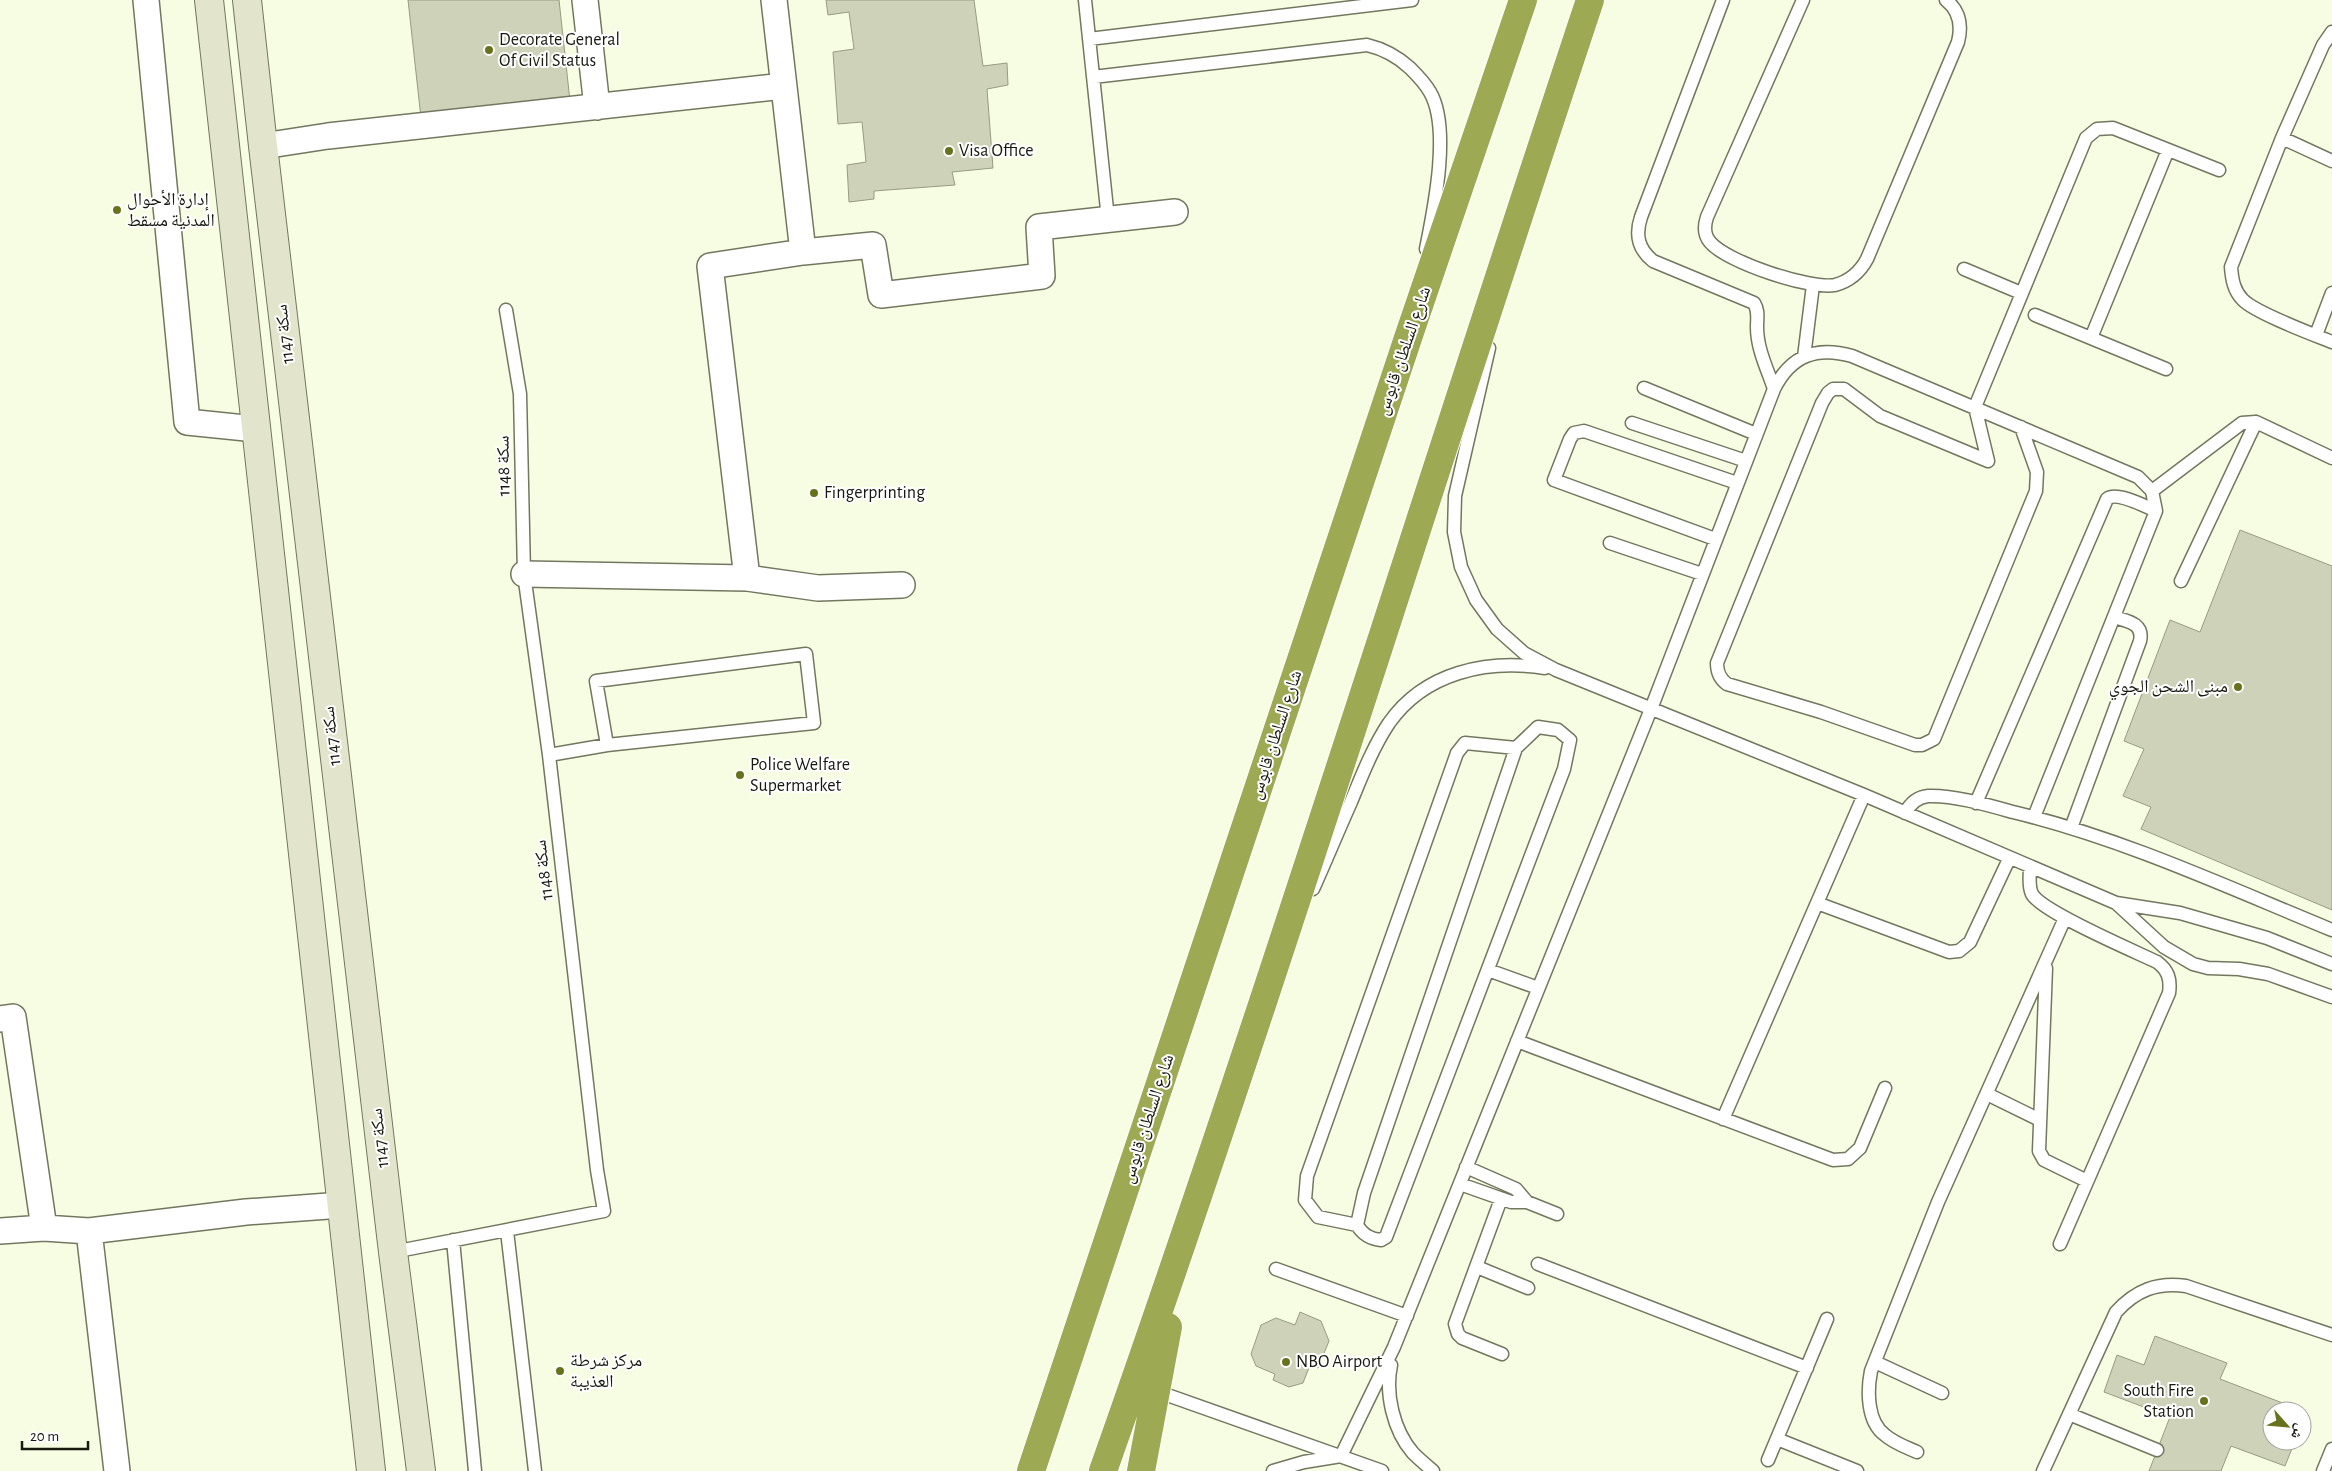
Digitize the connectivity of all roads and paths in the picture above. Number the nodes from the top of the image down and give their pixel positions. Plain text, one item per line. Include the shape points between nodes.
1 (146, 0) edge
2 (208, 0) edge
3 (247, 0) edge
4 (585, 0) edge
5 (774, 0) edge
6 (1085, 0) edge
7 (1412, 0) edge
8 (1523, 0) edge
9 (1590, 0) edge
10 (1723, 0) edge
11 (1803, 0) edge
12 (1946, 0) edge
13 (2332, 32) edge
14 (1089, 39) junction
15 (1093, 77) junction
16 (783, 86) junction
17 (597, 107) junction
18 (2282, 138) junction
19 (262, 146) junction
20 (2168, 150) junction
21 (2332, 161) edge
22 (2219, 170) dead end
23 (1175, 212) dead end
24 (1519, 214) junction
25 (1108, 219) junction
26 (803, 252) junction
27 (1964, 268) dead end
28 (1813, 285) junction
29 (2332, 293) edge
30 (2021, 294) junction
31 (506, 310) dead end
32 (2035, 316) dead end
33 (2316, 335) junction
34 (1408, 338) junction
35 (2091, 338) junction
36 (2332, 342) edge
37 (1804, 357) junction
38 (2166, 369) dead end
39 (1644, 388) dead end
40 (1774, 389) junction
41 (1975, 407) junction
42 (1632, 422) dead end
43 (2256, 422) junction
44 (2021, 427) junction
45 (256, 429) junction
46 (1756, 434) junction
47 (2332, 458) edge
48 (1746, 462) junction
49 (1737, 483) junction
50 (2152, 491) junction
51 (2156, 510) junction
52 (1715, 539) junction
53 (1610, 543) dead end
54 (524, 574) junction
55 (1702, 574) junction
56 (747, 578) junction
57 (2181, 581) dead end
58 (902, 585) dead end
59 (2114, 617) junction
60 (1556, 670) junction
61 (1651, 708) junction
62 (607, 745) junction
63 (1516, 748) junction
64 (549, 755) junction
65 (1864, 795) junction
66 (1976, 802) junction
67 (1905, 813) junction
68 (2034, 817) junction
69 (2071, 828) junction
70 (2008, 859) junction
71 (2030, 867) junction
72 (1817, 903) junction
73 (2116, 904) junction
74 (2065, 918) junction
75 (2332, 930) edge
76 (2046, 961) junction
77 (2332, 964) edge
78 (1488, 970) junction
79 (1538, 988) junction
80 (2332, 997) edge
81 (1261, 1011) junction
82 (0, 1019) edge
83 (1516, 1041) junction
84 (1885, 1088) dead end
85 (1987, 1094) junction
86 (1723, 1119) junction
87 (2040, 1120) junction
88 (1466, 1167) junction
89 (2087, 1181) junction
90 (1460, 1184) junction
91 (1501, 1199) junction
92 (1527, 1202) junction
93 (342, 1205) junction
94 (1557, 1214) dead end
95 (1357, 1225) junction
96 (44, 1228) junction
97 (0, 1231) edge
98 (89, 1231) junction
99 (507, 1231) junction
100 (453, 1240) junction
101 (1183, 1243) junction
102 (2060, 1244) dead end
103 (393, 1252) junction
104 (1538, 1264) dead end
105 (1476, 1267) junction
106 (1276, 1269) dead end
107 (1528, 1288) dead end
108 (1407, 1316) junction
109 (1827, 1319) dead end
110 (2332, 1335) edge
111 (1394, 1348) junction
112 (1502, 1354) dead end
113 (1875, 1362) junction
114 (1807, 1368) junction
115 (1156, 1391) junction
116 (1942, 1392) dead end
117 (2069, 1414) junction
118 (1777, 1439) junction
119 (2332, 1449) edge
120 (2157, 1450) dead end
121 (1917, 1452) dead end
122 (1341, 1456) junction
123 (1768, 1460) dead end
124 (116, 1471) edge
125 (371, 1471) edge
126 (421, 1471) edge
127 (475, 1471) edge
128 (535, 1471) edge
129 (1031, 1471) edge
130 (1103, 1471) edge
131 (1141, 1471) edge
132 (1273, 1471) edge
133 (1382, 1471) edge
134 (1433, 1471) edge
135 (1857, 1471) edge
136 (2043, 1471) edge
137 (2323, 1471) edge

1 - 45 street via 187,422
2 - 45 street
3 - 19 street, سكة 1147
4 - 17 street
5 - 16 street
6 - 14 lane
7 - 14 lane
8 - 34 highway, شارع السلطان قابوس
9 - 24 highway
10 - 40 lane via 1641,217 1638,238 1643,251 1653,261 1754,303 1758,312 1760,351
11 - 28 lane via 1707,217 1705,231 1711,244 1742,262
12 - 28 lane via 1958,17 1958,42 1867,259 1858,272 1844,282 1829,286
13 - 18 lane via 2322,45
14 - 15 lane
15 - 25 lane
15 - 34 lane via 1367,45 1382,48 1400,59 1430,92 1438,114 1440,142 1434,210
16 - 17 street
16 - 26 street
17 - 19 street
18 - 21 lane
18 - 33 lane via 2231,268 2231,276 2237,293 2251,306
19 - 103 street, سكة 1147
20 - 22 lane
20 - 30 lane via 2114,128 2097,130 2086,138
20 - 35 lane
23 - 25 street
24 - 60 lane via 1455,496 1454,532 1462,568 1476,600 1497,629 1524,653
24 - 81 highway
25 - 26 street via 1039,226 1042,276 881,295 874,245
26 - 56 street via 710,266
27 - 30 lane
28 - 37 lane
29 - 33 lane
30 - 41 lane
31 - 54 lane, سكة 1148 via 520,394
32 - 35 lane
33 - 36 lane
34 - 129 highway, شارع السلطان قابوس
35 - 38 lane
37 - 40 lane via 1790,366
37 - 41 lane via 1820,352 1852,356
39 - 46 lane
40 - 46 lane
41 - 44 lane
41 - 44 lane via 1988,461 1880,416 1844,389 1833,389 1824,397 1720,657 1717,670 1722,681 1915,744 1928,743 1938,733 2036,491 2037,472
42 - 48 lane
43 - 47 lane
43 - 50 lane via 2242,422 2235,426
43 - 57 lane
44 - 50 lane via 2138,477
45 - 93 street
46 - 48 lane
48 - 49 lane
49 - 52 lane
49 - 52 lane via 1584,431 1574,433 1570,439 1554,480
50 - 51 lane
51 - 59 lane
51 - 66 lane via 2117,495 2107,498
52 - 55 lane
53 - 55 lane
54 - 56 street
54 - 64 lane, سكة 1148
55 - 61 lane
56 - 58 street via 818,588
59 - 68 lane
59 - 69 lane via 2136,624 2141,632 2140,641
60 - 61 lane
60 - 81 lane via 1519,664 1483,666 1448,676 1416,696 1390,722 1371,753
61 - 65 lane
61 - 79 lane
62 - 62 lane via 814,723 806,654 596,681
62 - 64 lane
63 - 78 lane via 1538,727 1558,730 1570,740 1564,769
63 - 95 lane via 1364,1193
63 - 95 lane via 1465,743 1457,753 1307,1176 1305,1200 1318,1217
64 - 99 lane, سكة 1148 via 604,1211
65 - 67 lane
65 - 72 lane
66 - 67 lane via 1927,796 1914,801
66 - 68 lane
67 - 70 lane
68 - 69 lane
69 - 75 lane via 2132,847
70 - 71 lane
70 - 72 lane via 1970,942 1959,952 1945,950
71 - 73 lane
71 - 74 lane via 2032,893 2036,899
72 - 86 lane
73 - 77 lane via 2180,914 2267,938
73 - 80 lane via 2182,960 2208,968 2268,974
74 - 76 lane
74 - 89 lane via 2157,962 2167,972 2170,986
76 - 85 lane
76 - 87 lane
78 - 79 lane
78 - 95 lane via 1386,1236 1381,1240 1372,1239 1361,1233
79 - 83 lane
81 - 101 highway
82 - 96 street via 13,1018
83 - 86 lane
83 - 88 lane
84 - 86 lane via 1860,1148 1855,1155 1841,1161
85 - 87 lane
85 - 113 lane via 1938,1202
87 - 89 lane via 2040,1156
88 - 90 lane
88 - 92 lane via 1516,1189
89 - 102 lane
90 - 91 lane
90 - 108 lane
91 - 92 lane
91 - 105 lane
92 - 94 lane
93 - 98 street via 246,1212
93 - 125 street
96 - 97 street
96 - 98 street
98 - 124 street
99 - 100 lane, سكة 1148
99 - 128 lane
100 - 103 lane, سكة 1148
100 - 127 lane
101 - 115 highway
101 - 130 highway
103 - 126 street, سكة 1147
104 - 114 lane
105 - 107 lane
105 - 112 lane via 1456,1330 1462,1338
106 - 108 lane
108 - 111 lane
109 - 114 lane
110 - 117 lane via 2186,1286 2173,1284 2147,1288 2135,1294 2116,1312
111 - 122 lane
111 - 134 lane via 1388,1380 1392,1410 1412,1452
113 - 116 lane
113 - 121 lane via 1869,1390 1874,1418 1883,1434
114 - 118 lane
115 - 122 lane
115 - 131 highway
117 - 120 lane
117 - 136 lane
118 - 123 lane
118 - 135 lane
119 - 137 lane
122 - 132 lane
122 - 133 lane

